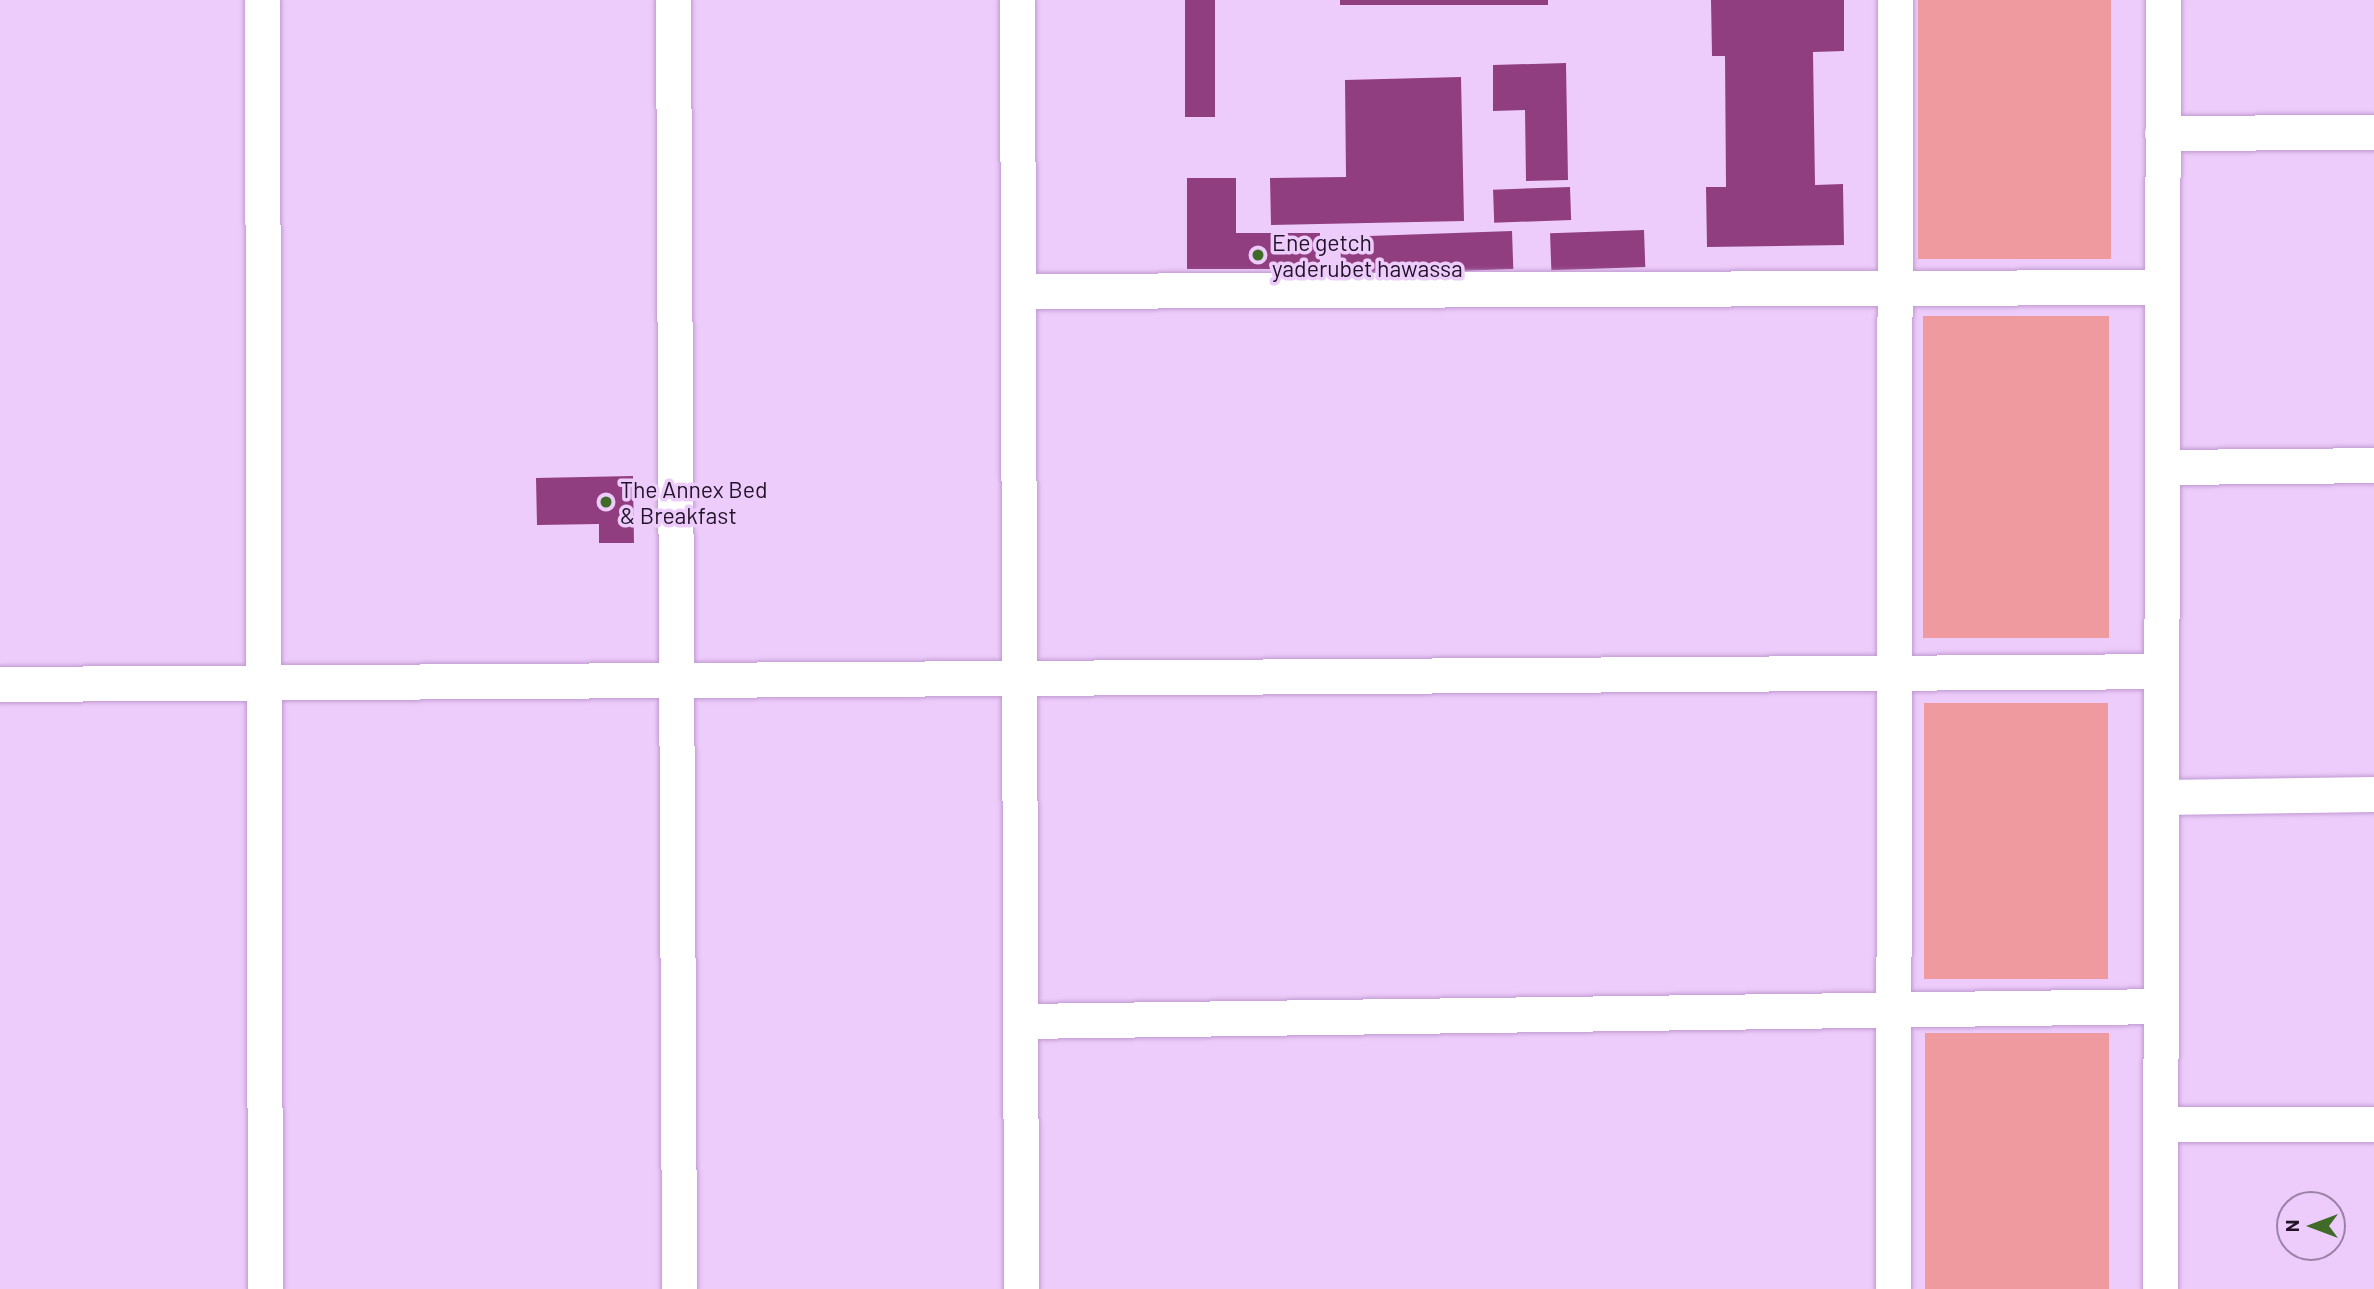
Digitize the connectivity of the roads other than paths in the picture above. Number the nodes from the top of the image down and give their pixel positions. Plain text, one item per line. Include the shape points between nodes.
1 (262, 0) edge
2 (673, 0) edge
3 (1017, 0) edge
4 (1895, 0) edge
5 (2163, 0) edge
6 (2374, 132) edge
7 (2162, 133) junction
8 (1895, 284) junction
9 (2162, 287) junction
10 (1018, 291) junction
11 (2374, 465) edge
12 (2162, 467) junction
13 (1894, 671) junction
14 (2161, 671) junction
15 (1020, 679) junction
16 (674, 680) junction
17 (0, 684) edge
18 (266, 685) junction
19 (2374, 793) edge
20 (2161, 797) junction
21 (1894, 1005) junction
22 (2161, 1006) junction
23 (1020, 1021) junction
24 (2160, 1124) junction
25 (2374, 1124) edge
26 (265, 1289) edge
27 (679, 1289) edge
28 (1021, 1289) edge
29 (1894, 1289) edge
30 (2160, 1289) edge

1 - 18 street
2 - 16 street
3 - 10 street
4 - 8 street
5 - 7 street
6 - 7 street
7 - 9 street
8 - 9 street
8 - 10 street
8 - 13 street
9 - 12 street
10 - 15 street
11 - 12 street
12 - 14 street
13 - 14 street
13 - 15 street
13 - 21 street
14 - 20 street
15 - 16 street
15 - 23 street
16 - 18 street
16 - 27 street
17 - 18 street
18 - 26 street
19 - 20 street
20 - 22 street
21 - 22 street
21 - 23 street
21 - 29 street
22 - 24 street
23 - 28 street
24 - 25 street
24 - 30 street

